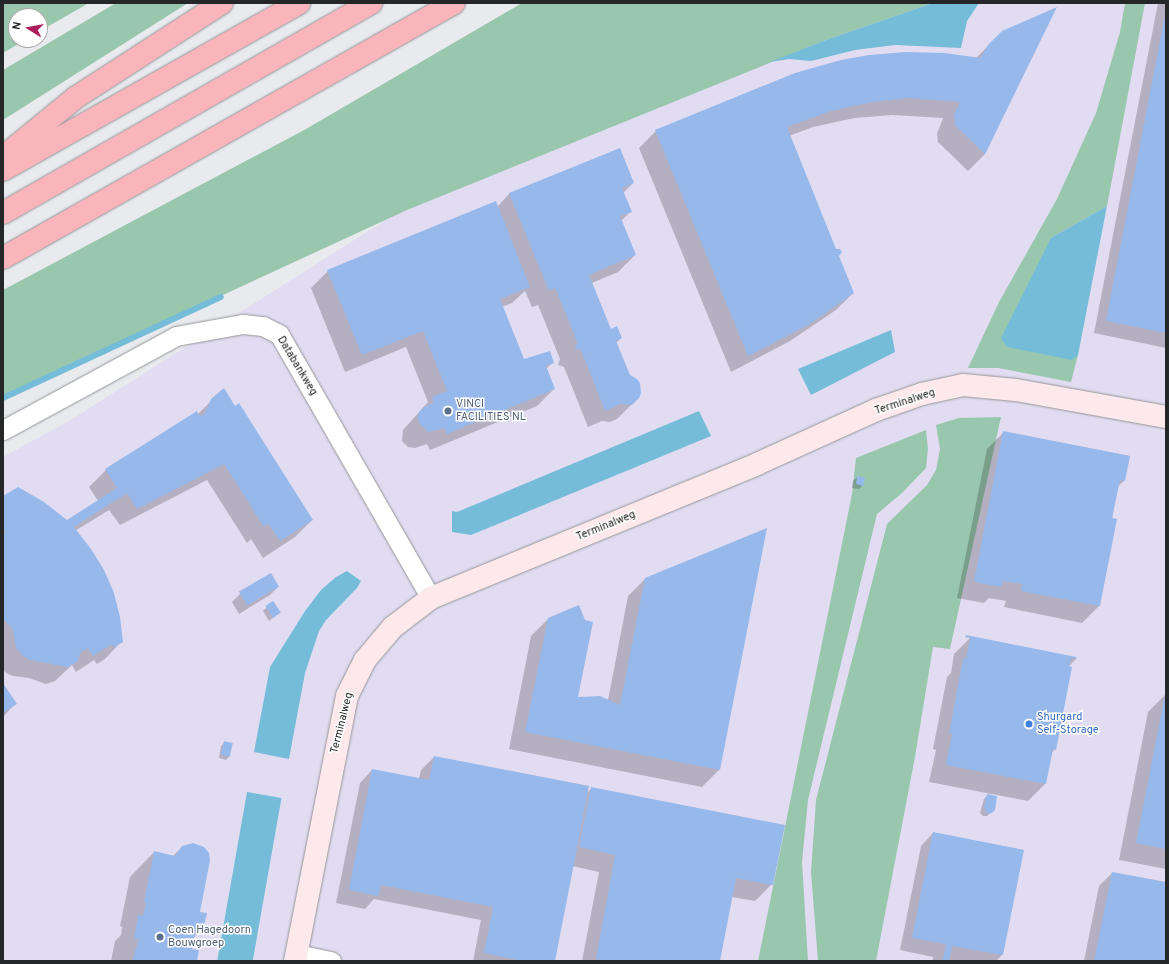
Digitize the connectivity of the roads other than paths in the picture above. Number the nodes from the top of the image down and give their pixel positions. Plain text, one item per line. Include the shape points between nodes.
1 (222, 3) edge
2 (299, 3) edge
3 (371, 3) edge
4 (454, 3) edge
5 (3, 157) edge
6 (3, 170) edge
7 (3, 213) edge
8 (3, 258) edge
9 (1166, 417) edge
10 (3, 430) edge
11 (431, 598) junction
12 (296, 958) edge
13 (331, 961) edge

1 - 5 highway via 75,98
2 - 6 highway
3 - 7 highway
4 - 8 highway
9 - 11 street, Terminalweg via 986,387 964,385 922,394 876,410 757,464
10 - 11 street, Databankweg via 176,336 243,324 263,326 279,334
11 - 12 street, Terminalweg via 393,627 379,643 365,660 347,696
12 - 13 street

